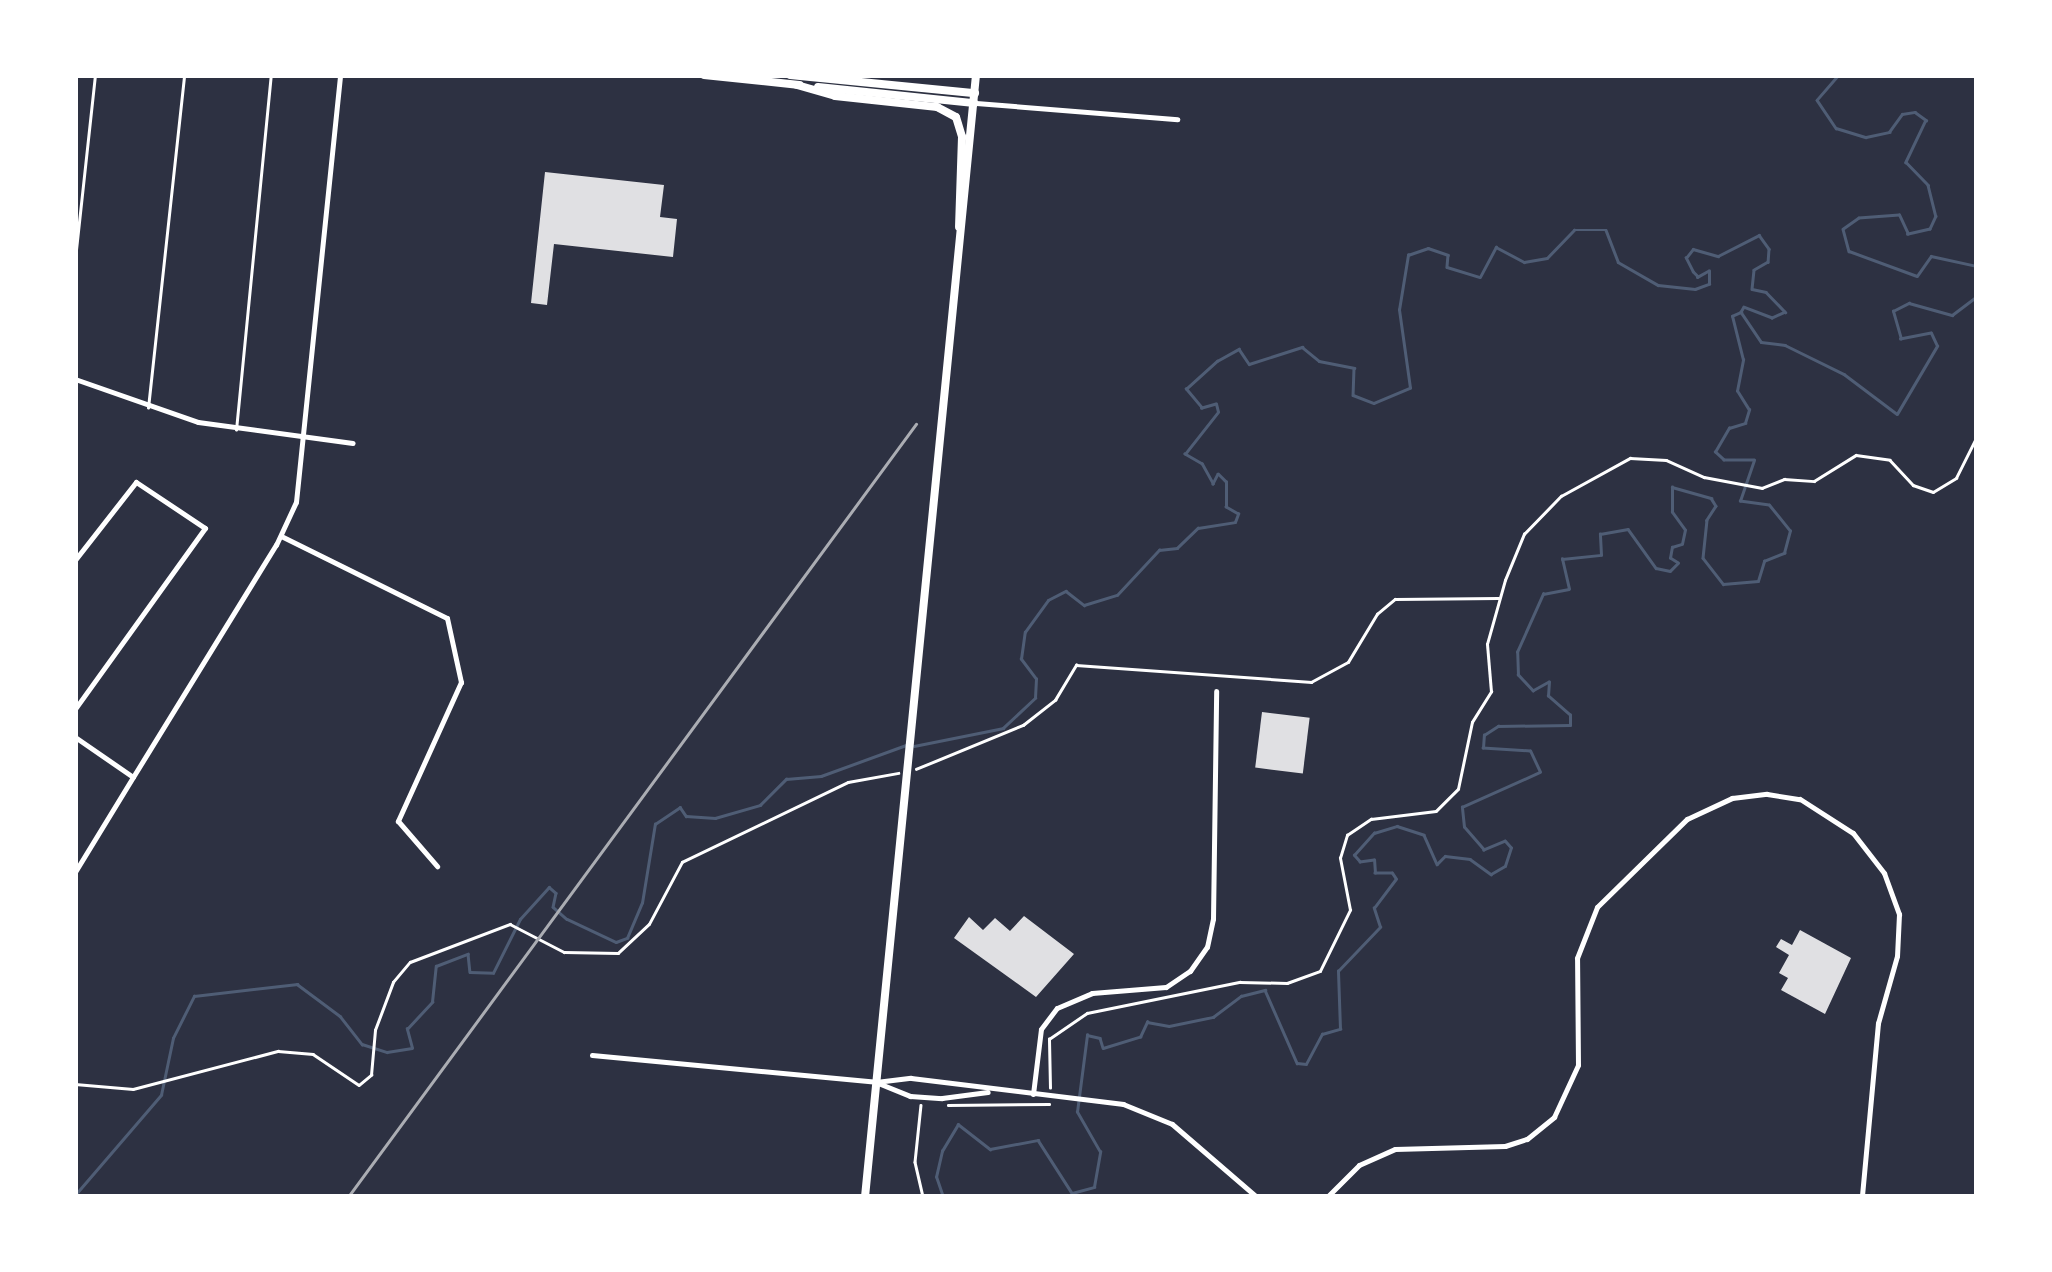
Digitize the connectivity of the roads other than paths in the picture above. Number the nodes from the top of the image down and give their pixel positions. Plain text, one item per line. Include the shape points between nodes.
1 (94, 75) edge
2 (184, 75) edge
3 (271, 75) edge
4 (340, 75) edge
5 (704, 75) edge
6 (790, 75) edge
7 (976, 75) edge
8 (797, 84) junction
9 (974, 98) junction
10 (1176, 119) dead end
11 (75, 259) edge
12 (960, 266) junction
13 (75, 379) edge
14 (148, 408) junction
15 (236, 430) junction
16 (304, 437) junction
17 (353, 443) dead end
18 (281, 536) junction
19 (75, 560) edge
20 (1216, 690) dead end
21 (75, 709) edge
22 (75, 737) edge
23 (134, 777) junction
24 (437, 866) dead end
25 (75, 872) edge
26 (592, 1055) dead end
27 (876, 1082) junction
28 (991, 1091) junction
29 (1033, 1094) junction
30 (865, 1197) edge
31 (1257, 1197) edge
32 (1327, 1197) edge
33 (1862, 1197) edge

1 - 11 lane
2 - 14 lane
3 - 15 lane
4 - 16 street
5 - 8 main road
6 - 9 main road
7 - 9 main road
8 - 9 main road
8 - 12 main road via 835,96 937,107 956,117 962,137
9 - 10 street
9 - 12 main road
12 - 27 main road
13 - 14 street
14 - 15 street
15 - 16 street
16 - 17 street
16 - 18 street via 296,502
18 - 23 street
18 - 24 street via 446,618 461,682 398,821
19 - 21 street via 136,482 206,528
20 - 29 street via 1213,919 1207,947 1190,971 1166,987 1092,992 1057,1008 1037,1041
22 - 23 street
23 - 25 street
26 - 27 street
27 - 28 street via 910,1078
27 - 28 street via 910,1096
27 - 30 main road
28 - 29 street
29 - 31 street via 1101,1101 1172,1124
32 - 33 street via 1359,1165 1396,1149 1493,1148 1539,1130 1569,1093 1578,1066 1577,958 1597,908 1687,819 1732,798 1768,794 1800,800 1853,834 1884,872 1899,914 1897,956 1875,1041

